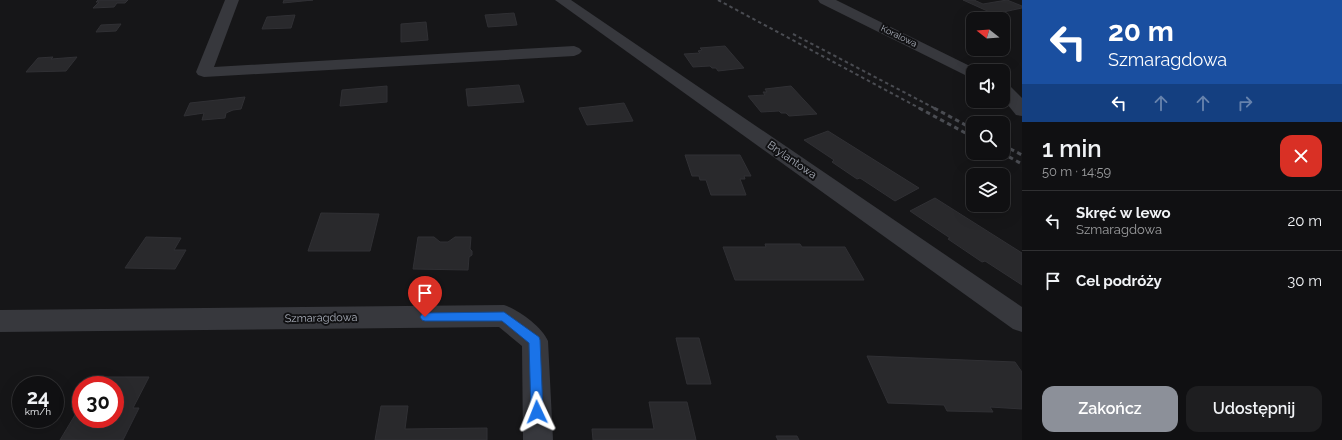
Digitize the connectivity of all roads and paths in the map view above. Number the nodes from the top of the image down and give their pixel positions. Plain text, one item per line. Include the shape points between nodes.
1 (232, 0) edge
2 (562, 0) edge
3 (825, 0) edge
4 (574, 51) dead end
5 (966, 70) edge
6 (1022, 84) edge
7 (1010, 87) edge
8 (1010, 96) edge
9 (1022, 111) edge
10 (1022, 321) edge
11 (0, 322) edge
12 (538, 440) edge

1 - 4 street via 204,72
2 - 10 street, Brylantowa
3 - 5 street, Koralowa
6 - 7 street
8 - 9 street
11 - 12 street, Szmaragdowa via 504,316 535,340

